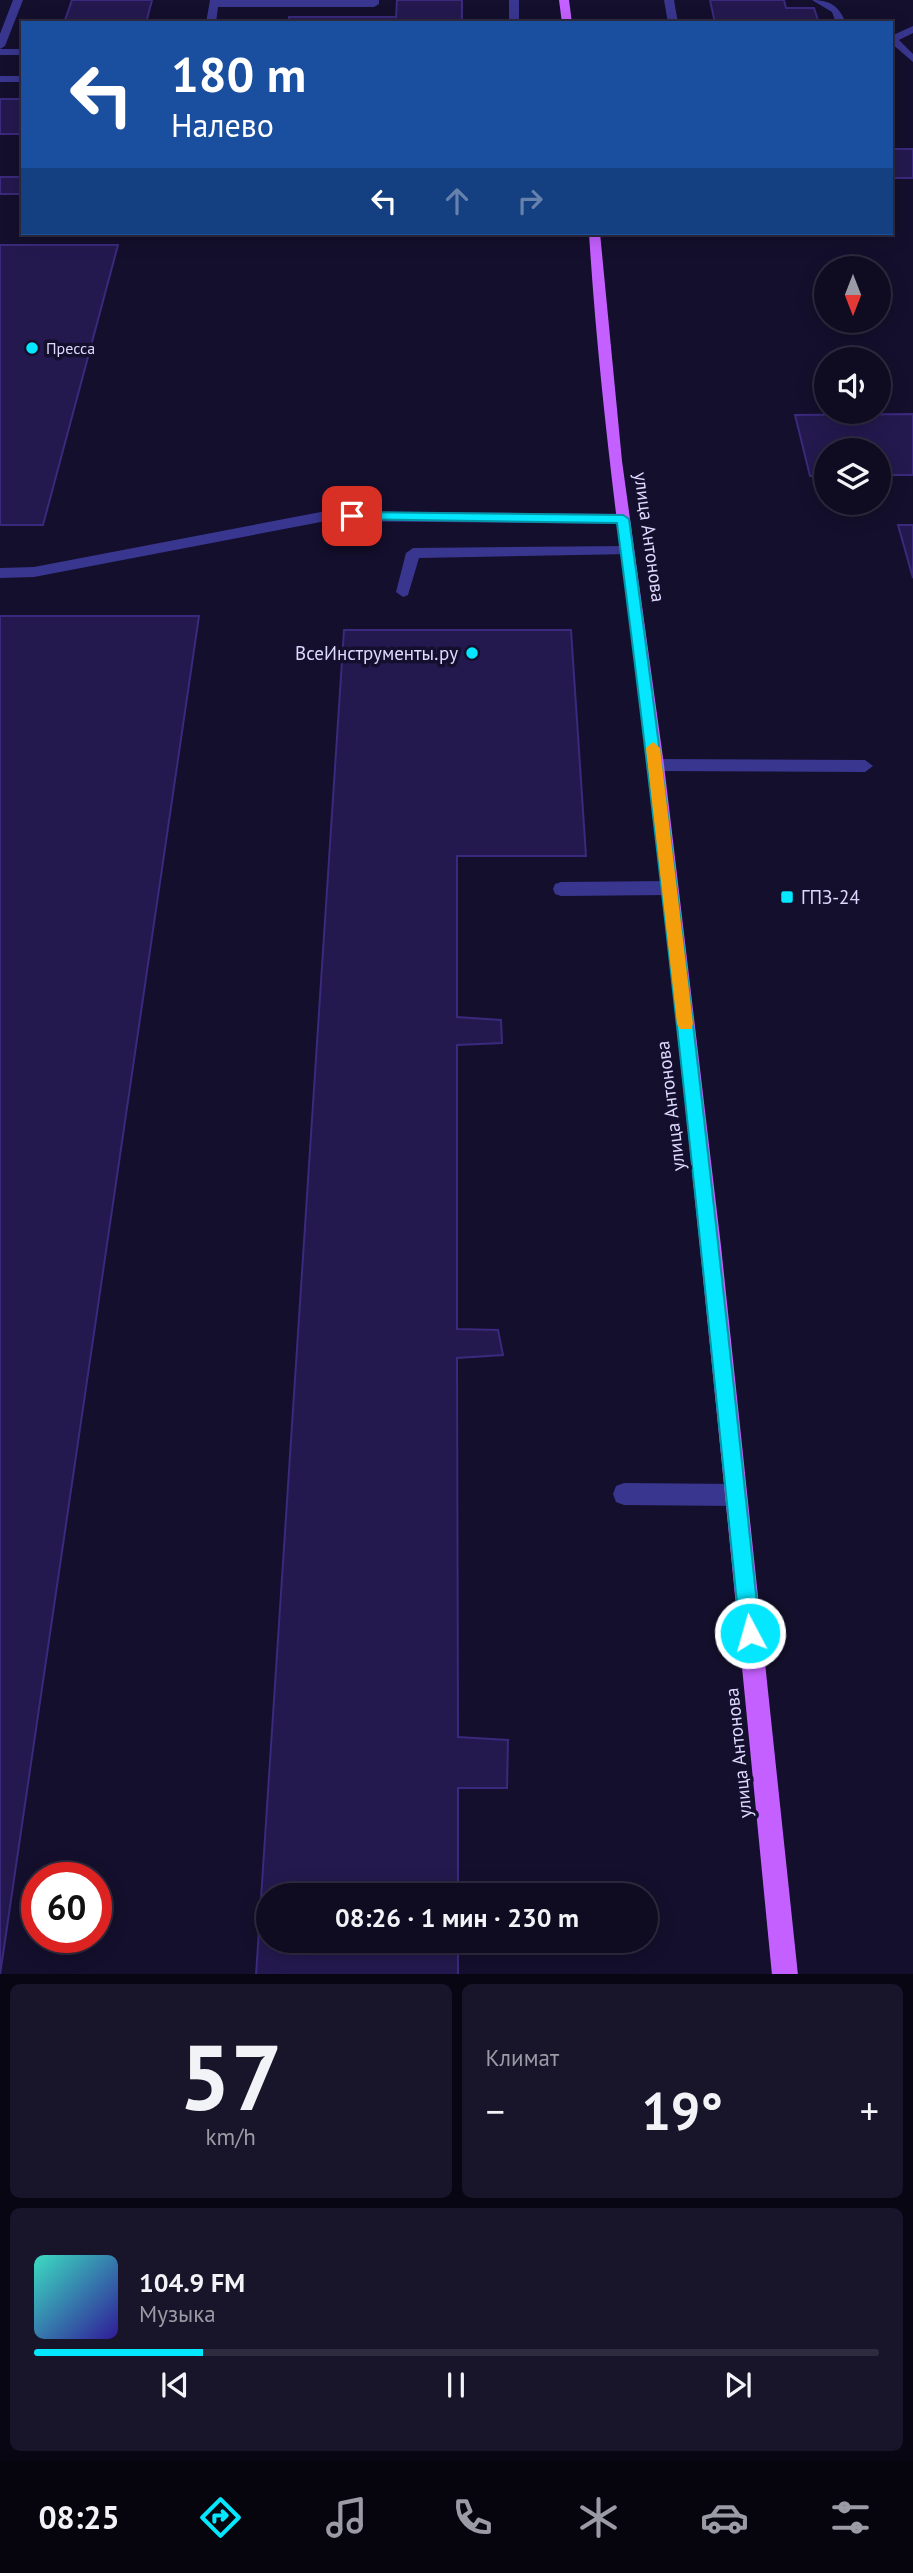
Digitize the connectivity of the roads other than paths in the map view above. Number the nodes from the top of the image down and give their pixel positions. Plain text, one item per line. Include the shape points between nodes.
1 (18, 0) edge
2 (374, 0) edge
3 (514, 0) edge
4 (564, 0) edge
5 (669, 0) edge
6 (817, 0) edge
7 (214, 2) edge
8 (211, 21) edge
9 (514, 21) edge
10 (567, 21) edge
11 (673, 21) edge
12 (840, 21) edge
13 (913, 29) edge
14 (893, 39) edge
15 (893, 40) edge
16 (0, 46) edge
17 (0, 52) edge
18 (21, 52) edge
19 (913, 59) edge
20 (0, 79) edge
21 (21, 79) edge
22 (593, 235) edge
23 (623, 519) junction
24 (627, 551) junction
25 (0, 573) edge
26 (403, 592) dead end
27 (656, 765) junction
28 (865, 766) dead end
29 (670, 888) junction
30 (561, 890) dead end
31 (624, 1494) dead end
32 (736, 1495) junction
33 (785, 1974) edge

1 - 16 lane
2 - 7 lane via 374,4
3 - 9 lane
4 - 10 main road
5 - 11 lane
6 - 12 lane via 836,10
7 - 8 lane
13 - 14 lane
15 - 19 lane
17 - 18 lane
20 - 21 lane
22 - 23 main road, улица Антонова
23 - 24 main road, улица Антонова
23 - 25 lane via 326,516 34,572
24 - 26 lane via 413,553
24 - 27 main road, улица Антонова
27 - 28 lane
27 - 29 main road, улица Антонова
29 - 30 lane
29 - 32 main road, улица Антонова
31 - 32 lane
32 - 33 main road, улица Антонова

